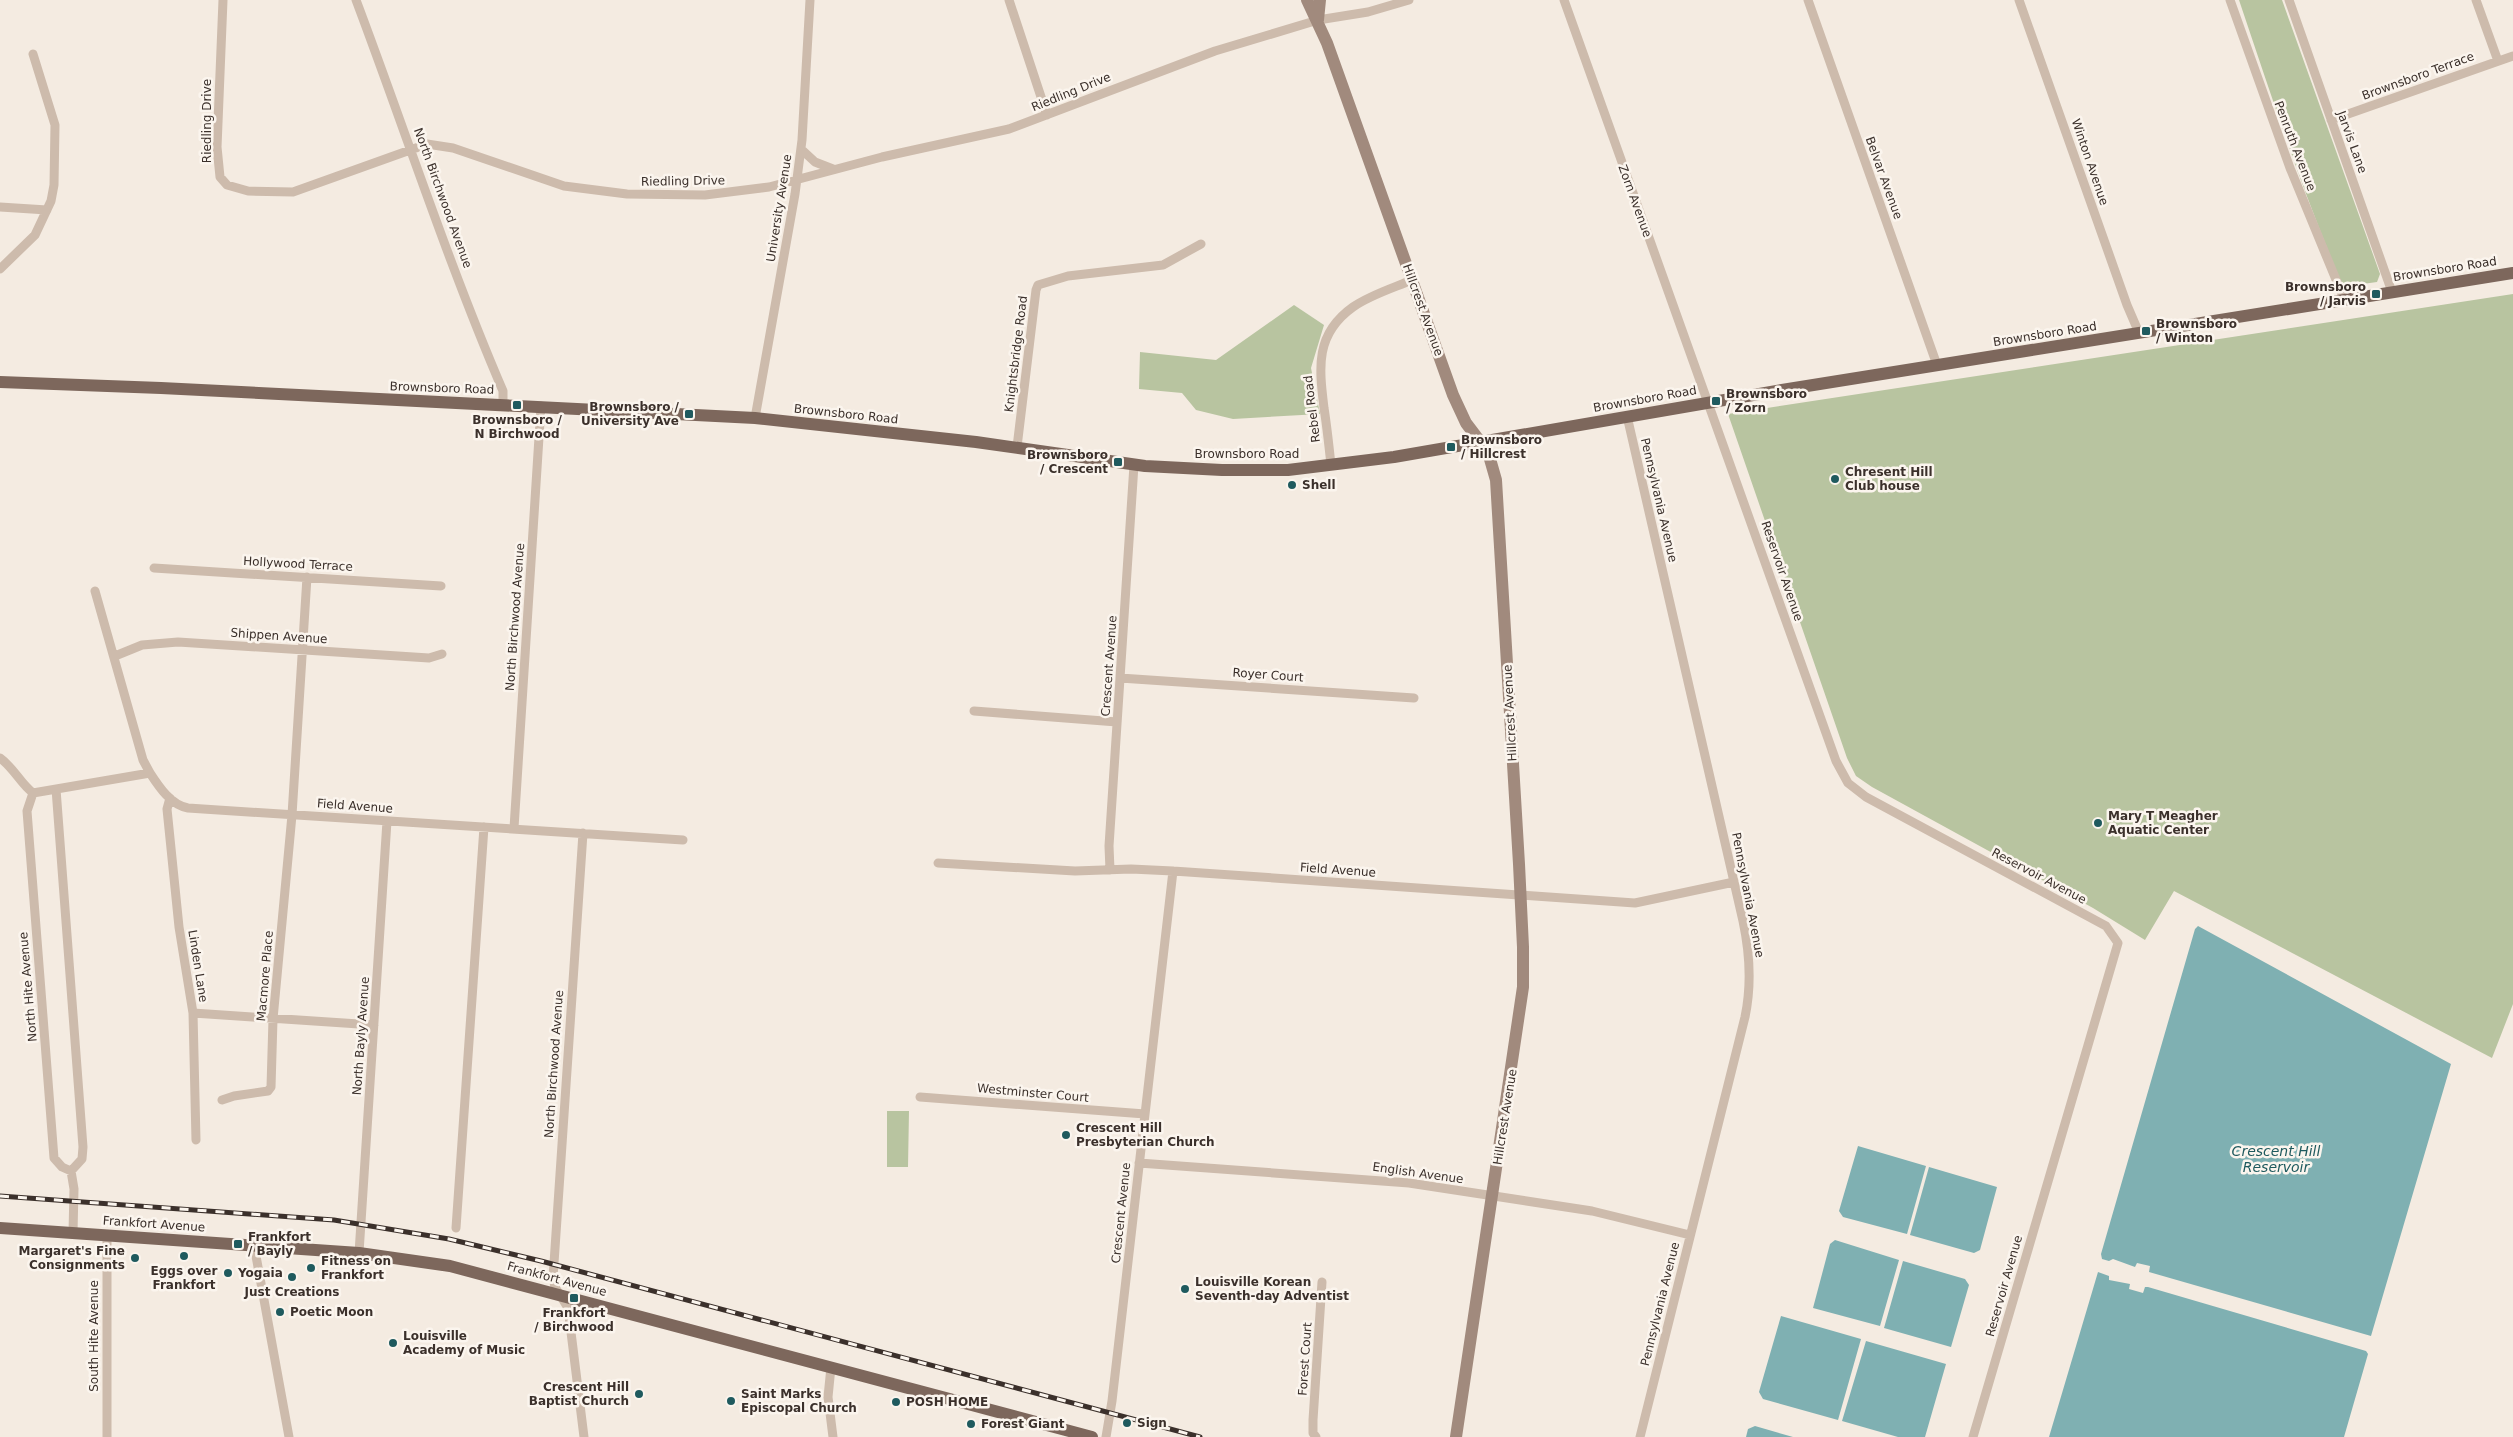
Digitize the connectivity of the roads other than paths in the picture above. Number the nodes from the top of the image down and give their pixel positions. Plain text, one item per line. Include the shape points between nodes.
1 (223, 0) edge
2 (356, 0) edge
3 (810, 0) edge
4 (1009, 0) edge
5 (1307, 0) edge
6 (1320, 0) edge
7 (1409, 0) edge
8 (1564, 0) edge
9 (1808, 0) edge
10 (2019, 0) edge
11 (2230, 0) edge
12 (2289, 0) edge
13 (2476, 0) edge
14 (1318, 20) junction
15 (33, 54) dead end
16 (2513, 56) edge
17 (2498, 62) junction
18 (1047, 115) junction
19 (2332, 120) junction
20 (411, 149) junction
21 (801, 149) junction
22 (833, 169) junction
23 (797, 178) junction
24 (0, 208) edge
25 (47, 210) junction
26 (1201, 244) dead end
27 (0, 269) edge
28 (2513, 273) edge
29 (1412, 280) junction
30 (2392, 292) junction
31 (2344, 299) junction
32 (2139, 332) junction
33 (1936, 365) junction
34 (0, 382) edge
35 (1708, 402) junction
36 (503, 405) junction
37 (540, 406) junction
38 (1627, 416) junction
39 (755, 418) junction
40 (1481, 442) junction
41 (1018, 447) junction
42 (1134, 465) junction
43 (1331, 465) junction
44 (154, 568) dead end
45 (306, 577) junction
46 (441, 586) dead end
47 (95, 591) dead end
48 (302, 651) junction
49 (442, 654) dead end
50 (115, 656) junction
51 (1120, 678) junction
52 (1414, 698) dead end
53 (974, 711) dead end
54 (1117, 722) junction
55 (0, 758) edge
56 (150, 773) junction
57 (56, 789) junction
58 (37, 793) junction
59 (170, 798) junction
60 (292, 814) junction
61 (387, 821) junction
62 (484, 827) junction
63 (514, 828) junction
64 (583, 833) junction
65 (683, 840) dead end
66 (938, 863) dead end
67 (1110, 870) junction
68 (1173, 872) junction
69 (1734, 882) junction
70 (1520, 895) junction
71 (193, 1013) junction
72 (273, 1019) junction
73 (374, 1025) junction
74 (920, 1097) dead end
75 (222, 1100) dead end
76 (1145, 1114) junction
77 (196, 1140) dead end
78 (1139, 1163) junction
79 (71, 1171) junction
80 (1492, 1196) junction
81 (0, 1228) edge
82 (456, 1228) dead end
83 (73, 1233) junction
84 (107, 1235) junction
85 (1690, 1235) junction
86 (254, 1245) junction
87 (359, 1253) junction
88 (1322, 1282) dead end
89 (560, 1294) junction
90 (831, 1366) junction
91 (107, 1437) edge
92 (289, 1437) edge
93 (584, 1437) edge
94 (833, 1437) edge
95 (1092, 1437) edge
96 (1106, 1437) edge
97 (1316, 1437) edge
98 (1456, 1437) edge
99 (1640, 1437) edge
100 (1973, 1437) edge

1 - 20 street, Riedling Drive via 218,147 220,177 227,185 248,191 293,192
2 - 20 street, North Birchwood Avenue
3 - 21 street, University Avenue
4 - 18 street
5 - 14 main road
6 - 14 main road
7 - 14 street via 1368,12
8 - 35 street, Zorn Avenue
9 - 33 street, Belvar Avenue
10 - 32 street, Winton Avenue
11 - 31 street, Penruth Avenue via 2290,168
12 - 19 street, Jarvis Lane
13 - 17 street
14 - 18 street, Riedling Drive via 1215,51
14 - 29 main road, Hillcrest Avenue
15 - 25 street via 55,125 54,185
16 - 17 street, Brownsboro Terrace
17 - 19 street, Brownsboro Terrace
18 - 22 street, Riedling Drive via 1009,130
19 - 30 street, Jarvis Lane
20 - 23 street, Riedling Drive via 427,144 452,148 564,186 627,194 725,194 768,188
20 - 36 street, North Birchwood Avenue via 503,391
21 - 22 street via 814,162
21 - 23 street, University Avenue
22 - 23 street, Riedling Drive
23 - 39 street, University Avenue
24 - 25 street
25 - 27 street via 35,236
26 - 41 street, Knightsbridge Road via 1163,265 1054,278 1038,285
28 - 30 main road, Brownsboro Road
29 - 40 main road, Hillcrest Avenue via 1453,395 1466,423
29 - 43 street, Rebel Road via 1353,307 1327,335 1320,379
30 - 31 main road, Brownsboro Road
31 - 32 main road, Brownsboro Road
32 - 33 main road, Brownsboro Road
33 - 35 main road, Brownsboro Road
34 - 36 main road, Brownsboro Road
35 - 38 main road, Brownsboro Road
35 - 100 street, Reservoir Avenue via 1836,761 1848,783 1866,798 2106,926 2118,943
36 - 37 main road, Brownsboro Road
37 - 39 main road, Brownsboro Road
37 - 63 street, North Birchwood Avenue
38 - 40 main road, Brownsboro Road
38 - 69 street, Pennsylvania Avenue
39 - 41 main road, Brownsboro Road
40 - 43 main road, Brownsboro Road
40 - 70 main road, Hillcrest Avenue via 1492,462 1496,480
41 - 42 main road, Brownsboro Road
42 - 43 main road, Brownsboro Road via 1255,470
42 - 51 street, Crescent Avenue
44 - 45 street, Hollywood Terrace
45 - 46 street, Hollywood Terrace
45 - 48 street
47 - 50 street
48 - 49 street, Shippen Avenue via 429,658
48 - 50 street, Shippen Avenue via 160,642
48 - 60 street
50 - 56 street via 143,760
51 - 52 street, Royer Court
51 - 54 street, Crescent Avenue
53 - 54 street
54 - 67 street, Crescent Avenue
55 - 58 street via 10,765 25,788
56 - 57 street
56 - 59 street, Field Avenue
57 - 58 street
57 - 79 street via 83,1148 82,1159
58 - 79 street, North Hite Avenue via 27,811 54,1158
59 - 60 street, Field Avenue via 177,805 188,808
59 - 71 street, Linden Lane via 166,804 179,927
60 - 61 street, Field Avenue
60 - 72 street, Macmore Place
61 - 62 street, Field Avenue
61 - 73 street, North Bayly Avenue
62 - 63 street, Field Avenue
62 - 82 street
63 - 64 street, Field Avenue
64 - 65 street, Field Avenue
64 - 89 street, North Birchwood Avenue via 553,1278
66 - 67 street, Field Avenue
67 - 68 street, Field Avenue
68 - 70 street, Field Avenue
68 - 76 street, Crescent Avenue
69 - 70 street, Field Avenue via 1635,904
69 - 85 street, Pennsylvania Avenue via 1749,952 1748,1000
70 - 80 main road, Hillcrest Avenue via 1523,987
71 - 72 street
71 - 77 street, Linden Lane
72 - 73 street
72 - 75 street, Macmore Place via 271,1087 268,1091
73 - 87 street, North Bayly Avenue
74 - 76 street, Westminster Court
76 - 78 street, Crescent Avenue
78 - 80 street, English Avenue via 1377,1179
78 - 96 street, Crescent Avenue
79 - 83 street
80 - 85 street, English Avenue via 1592,1211
80 - 98 main road, Hillcrest Avenue
81 - 83 main road, Frankfort Avenue
83 - 84 main road, Frankfort Avenue
84 - 86 main road, Frankfort Avenue
84 - 91 street, South Hite Avenue
85 - 99 street, Pennsylvania Avenue
86 - 87 main road, Frankfort Avenue
86 - 92 street
87 - 89 main road, Frankfort Avenue via 450,1266
88 - 97 street, Forest Court via 1313,1420
89 - 90 main road, Frankfort Avenue
89 - 93 street, North Birchwood Avenue via 568,1308
90 - 94 street via 828,1397
90 - 95 main road, Frankfort Avenue

